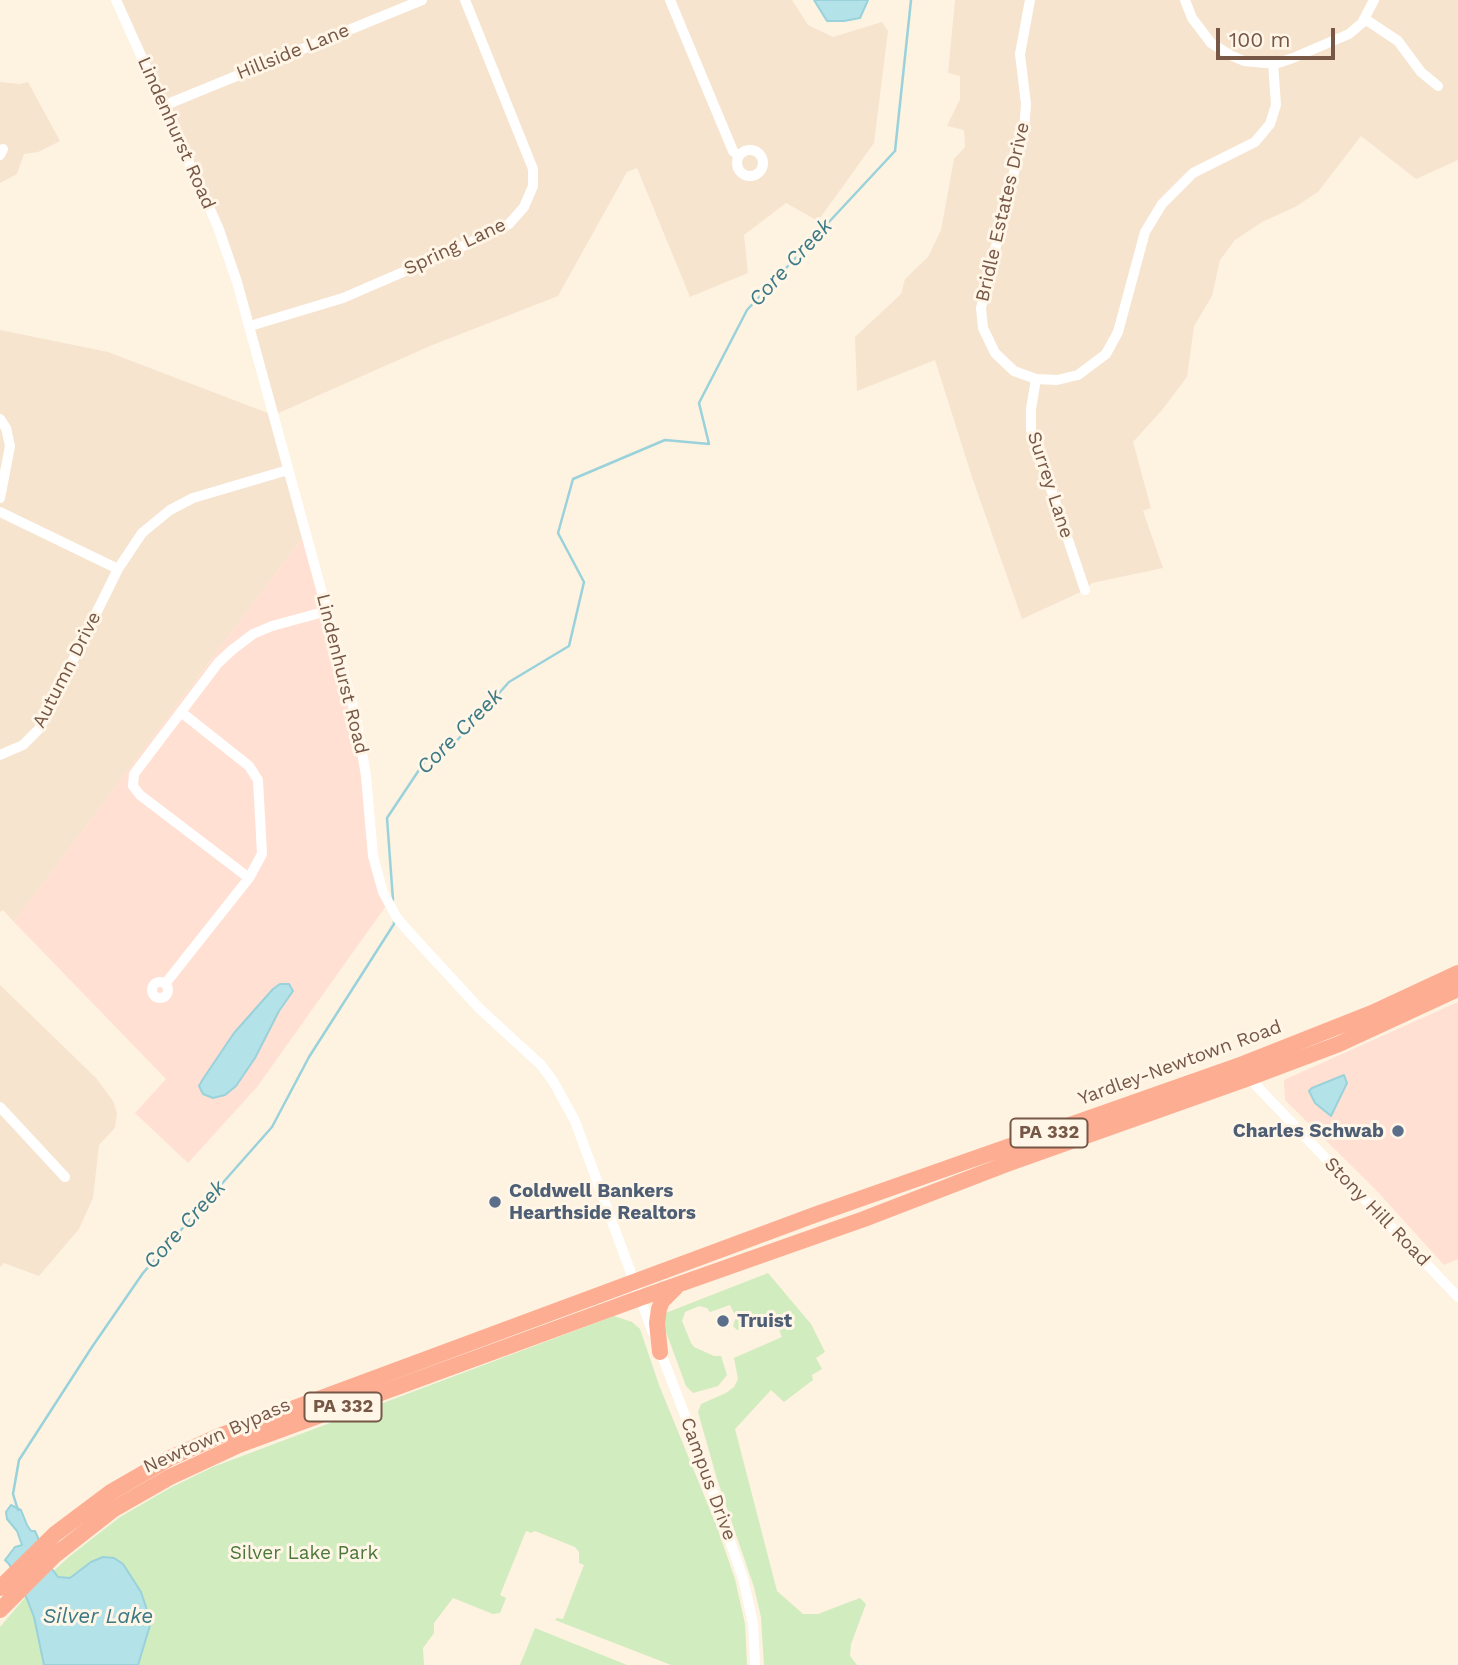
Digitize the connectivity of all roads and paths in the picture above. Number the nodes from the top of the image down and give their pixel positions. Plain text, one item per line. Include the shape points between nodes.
1 (116, 0) edge
2 (422, 0) edge
3 (466, 0) edge
4 (670, 0) edge
5 (1030, 0) edge
6 (1185, 0) edge
7 (1374, 0) edge
8 (1365, 19) junction
9 (1273, 63) junction
10 (1438, 86) dead end
11 (163, 106) junction
12 (740, 156) dead end
13 (250, 326) junction
14 (1036, 379) junction
15 (0, 419) edge
16 (288, 470) junction
17 (0, 498) edge
18 (0, 512) edge
19 (118, 569) junction
20 (1085, 590) dead end
21 (327, 611) junction
22 (181, 712) junction
23 (0, 755) edge
24 (249, 878) junction
25 (1458, 973) edge
26 (165, 984) dead end
27 (1458, 989) edge
28 (1458, 996) edge
29 (1372, 1029) junction
30 (1246, 1071) junction
31 (0, 1107) edge
32 (65, 1177) dead end
33 (679, 1285) junction
34 (637, 1290) junction
35 (1458, 1297) edge
36 (660, 1352) junction
37 (4, 1595) edge
38 (755, 1665) edge

1 - 11 street, Lindenhurst Road
2 - 11 street, Hillside Lane
3 - 13 street, Spring Lane via 533,169 533,186 524,207 509,224 461,247 343,298
4 - 12 street via 733,151
5 - 14 street, Bridle Estates Drive via 1020,54 1024,131 981,308 983,328 995,353 1014,371
6 - 9 street via 1199,29 1219,49 1251,62
7 - 8 street
8 - 9 street via 1349,34
8 - 10 street via 1398,41
9 - 14 street via 1276,105 1270,124 1255,142 1193,173 1162,204 1145,232 1118,332 1106,354 1078,375
11 - 13 street, Lindenhurst Road via 218,227
13 - 16 street, Lindenhurst Road
14 - 20 street, Surrey Lane via 1031,430
15 - 17 street via 10,446
16 - 19 street, Autumn Drive via 193,498 170,510 142,533
16 - 21 street, Lindenhurst Road
18 - 19 street
19 - 23 street, Autumn Drive via 39,729 23,745
21 - 22 street via 253,635 218,663
21 - 34 street, Lindenhurst Road via 363,748 373,856 388,903 471,1000 553,1080 575,1121
22 - 24 street via 249,766 258,780 262,854
22 - 24 street via 134,774 134,786
24 - 26 street
25 - 30 highway, Yardley-Newtown Road / PA 332
27 - 29 highway, Yardley-Newtown Road / PA 332
28 - 29 highway via 1400,1023
29 - 30 highway, Yardley-Newtown Road / PA 332
30 - 33 highway, Yardley-Newtown Road / PA 332 via 864,1219
30 - 34 highway, Yardley-Newtown Road / PA 332 via 817,1214
30 - 35 street, Stony Hill Road
31 - 32 street
33 - 34 highway, Yardley-Newtown Road / PA 332
33 - 36 highway via 659,1309
34 - 36 street, Campus Drive
34 - 37 highway, Newtown Bypass / PA 332 via 197,1464 114,1509
34 - 37 highway, Newtown Bypass / PA 332 via 184,1451 111,1492 58,1532
36 - 38 street, Campus Drive via 743,1578 753,1623

